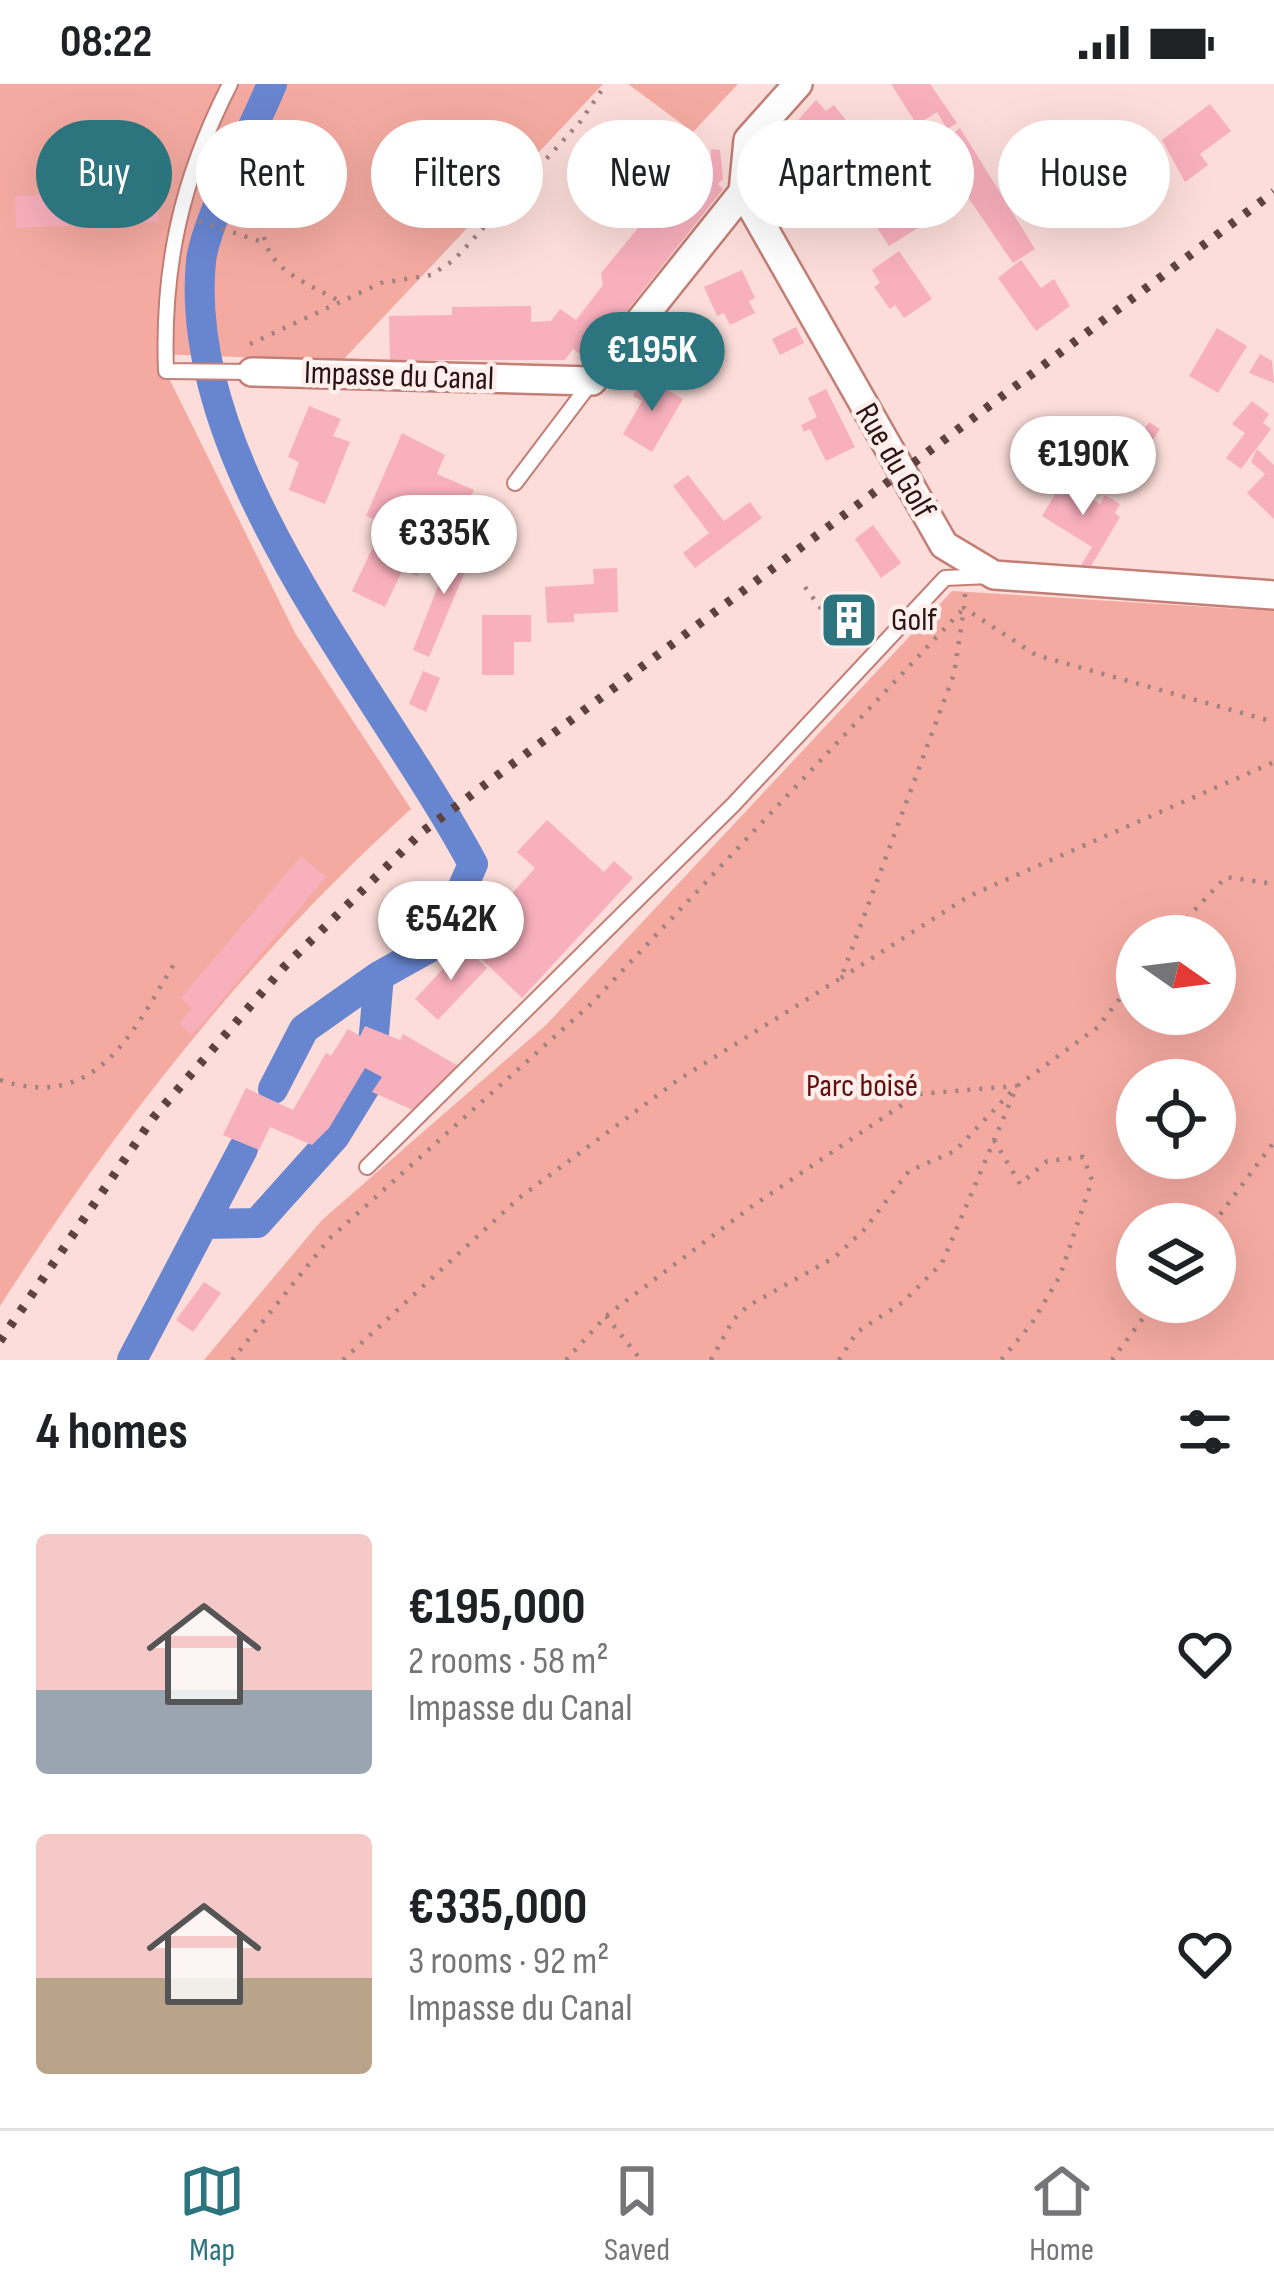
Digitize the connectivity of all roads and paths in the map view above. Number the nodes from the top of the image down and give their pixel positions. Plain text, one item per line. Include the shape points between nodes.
1 (230, 84) edge
2 (606, 84) edge
3 (798, 84) edge
4 (766, 120) edge
5 (737, 200) edge
6 (180, 215) dead end
7 (263, 228) edge
8 (763, 228) edge
9 (262, 242) junction
10 (341, 302) junction
11 (239, 372) junction
12 (592, 381) junction
13 (514, 482) dead end
14 (980, 576) junction
15 (805, 586) dead end
16 (1274, 595) edge
17 (964, 608) junction
18 (863, 665) junction
19 (1274, 722) edge
20 (1274, 762) edge
21 (1274, 884) edge
22 (1190, 915) edge
23 (174, 964) dead end
24 (841, 978) junction
25 (1116, 1003) edge
26 (0, 1080) edge
27 (1017, 1086) junction
28 (994, 1140) junction
29 (1274, 1142) edge
30 (367, 1167) dead end
31 (1229, 1203) edge
32 (605, 1316) junction
33 (1139, 1323) edge
34 (232, 1360) edge
35 (343, 1360) edge
36 (566, 1360) edge
37 (641, 1360) edge
38 (712, 1360) edge
39 (838, 1360) edge
40 (1001, 1360) edge
41 (1112, 1360) edge

1 - 11 lane via 179,200 164,320 166,371
2 - 10 path via 454,260
3 - 4 street
5 - 12 street
6 - 9 path
7 - 9 path
8 - 14 street, Rue du Golf via 944,545
9 - 10 path via 273,265
10 - 11 path via 263,334
11 - 12 street, Impasse du Canal
12 - 13 lane
14 - 16 street, Rue du Golf
14 - 17 path
14 - 18 lane via 945,578
15 - 18 path
17 - 19 path via 1036,655
17 - 24 path via 954,674
17 - 34 path via 592,1003 329,1239
18 - 30 lane via 684,855
20 - 24 path via 969,896
21 - 22 path via 1226,878
23 - 26 path via 117,1053 88,1076 59,1089
24 - 35 path via 678,1080 519,1198
25 - 27 path via 1098,1027
27 - 28 path
27 - 32 path via 918,1094
27 - 38 path via 955,1151 909,1171 835,1257 748,1306
28 - 39 path via 942,1263 857,1332
28 - 40 path via 1020,1184 1047,1161 1083,1157 1092,1180 1060,1276
29 - 31 path
32 - 36 path
32 - 37 path
33 - 41 path

